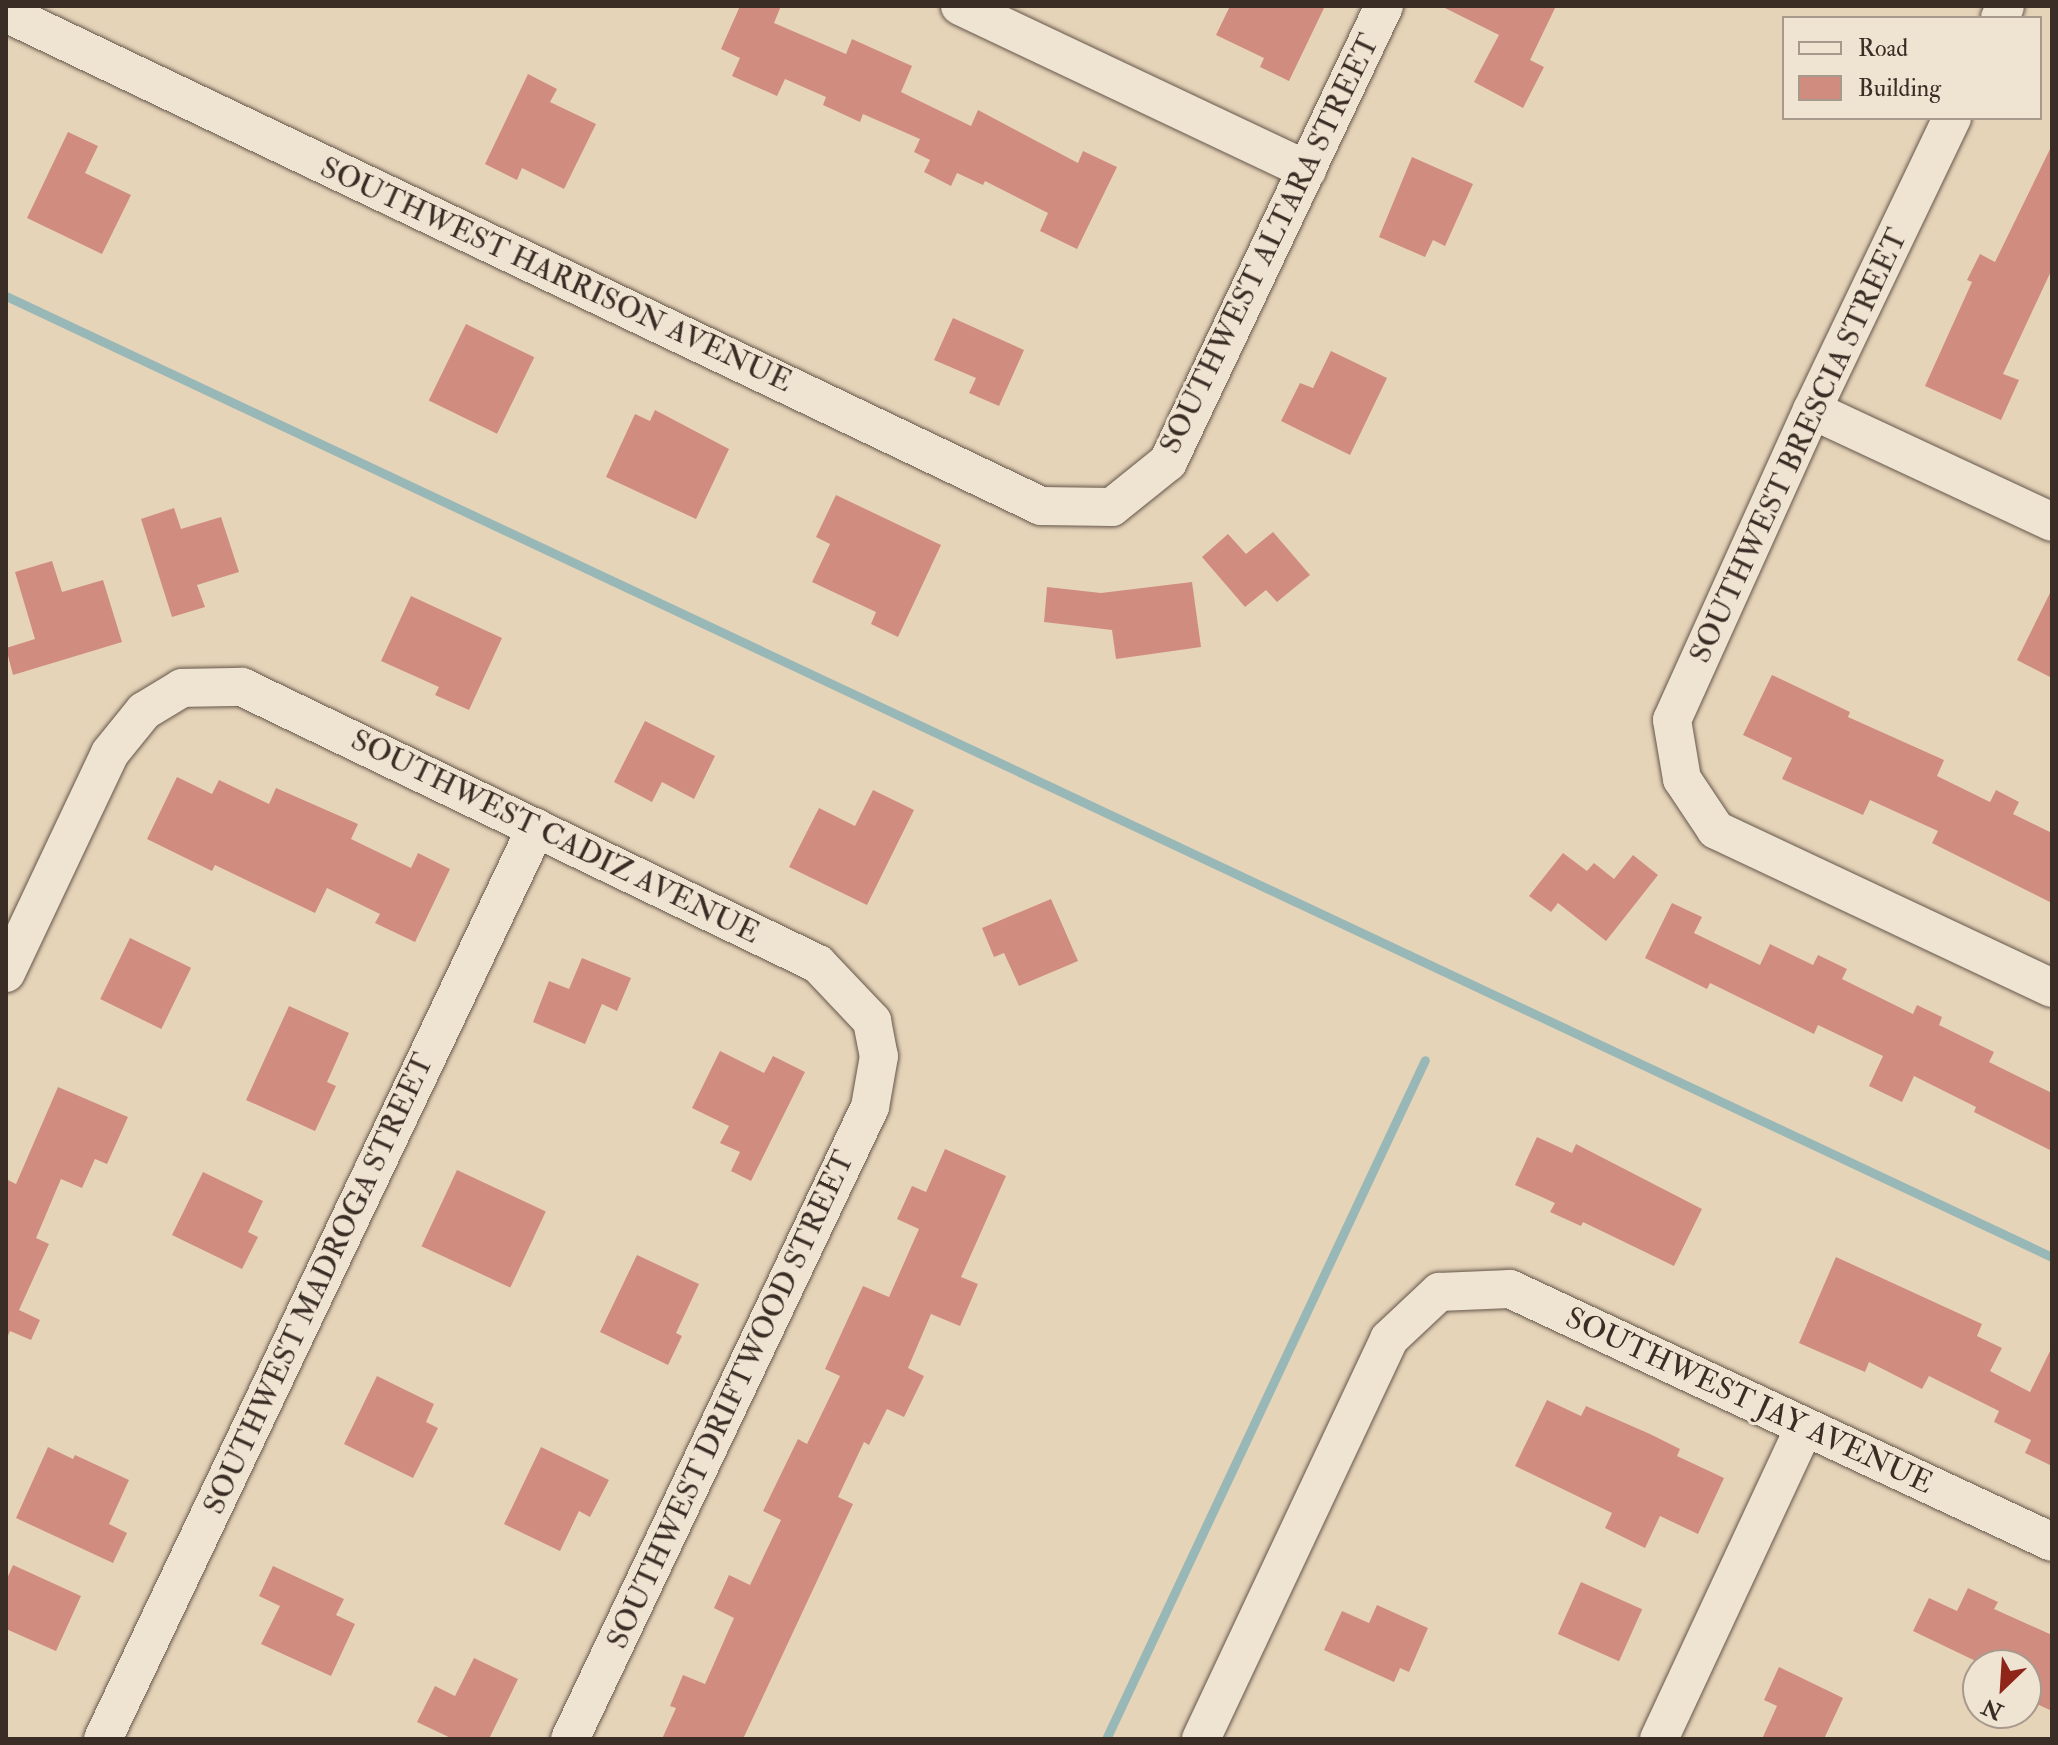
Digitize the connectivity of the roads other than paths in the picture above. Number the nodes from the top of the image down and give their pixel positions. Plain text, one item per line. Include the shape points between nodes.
1 (960, 6) edge
2 (1384, 6) edge
3 (6, 13) edge
4 (1951, 120) edge
5 (1307, 170) junction
6 (1812, 410) junction
7 (1112, 507) joint
8 (2052, 522) edge
9 (536, 828) junction
10 (6, 973) edge
11 (2052, 988) edge
12 (879, 1056) joint
13 (1804, 1428) junction
14 (2052, 1542) edge
15 (103, 1739) edge
16 (570, 1739) edge
17 (1201, 1739) edge
18 (1659, 1739) edge

1 - 5 street
2 - 5 street, SOUTHWEST ALTARA STREET
3 - 7 street, SOUTHWEST HARRISON AVENUE via 1041,506
4 - 6 street, SOUTHWEST BRESCIA STREET
5 - 7 street, SOUTHWEST ALTARA STREET via 1168,462
6 - 8 street
6 - 11 street, SOUTHWEST BRESCIA STREET via 1672,720 1682,779 1716,830
9 - 10 street, SOUTHWEST CADIZ AVENUE via 242,687 182,688 144,711 110,753
9 - 12 street, SOUTHWEST CADIZ AVENUE via 818,964 872,1021
9 - 15 street, SOUTHWEST MADROGA STREET
12 - 16 street, SOUTHWEST DRIFTWOOD STREET via 870,1107
13 - 14 street, SOUTHWEST JAY AVENUE
13 - 17 street, SOUTHWEST JAY AVENUE via 1510,1289 1439,1292 1389,1339
13 - 18 street

